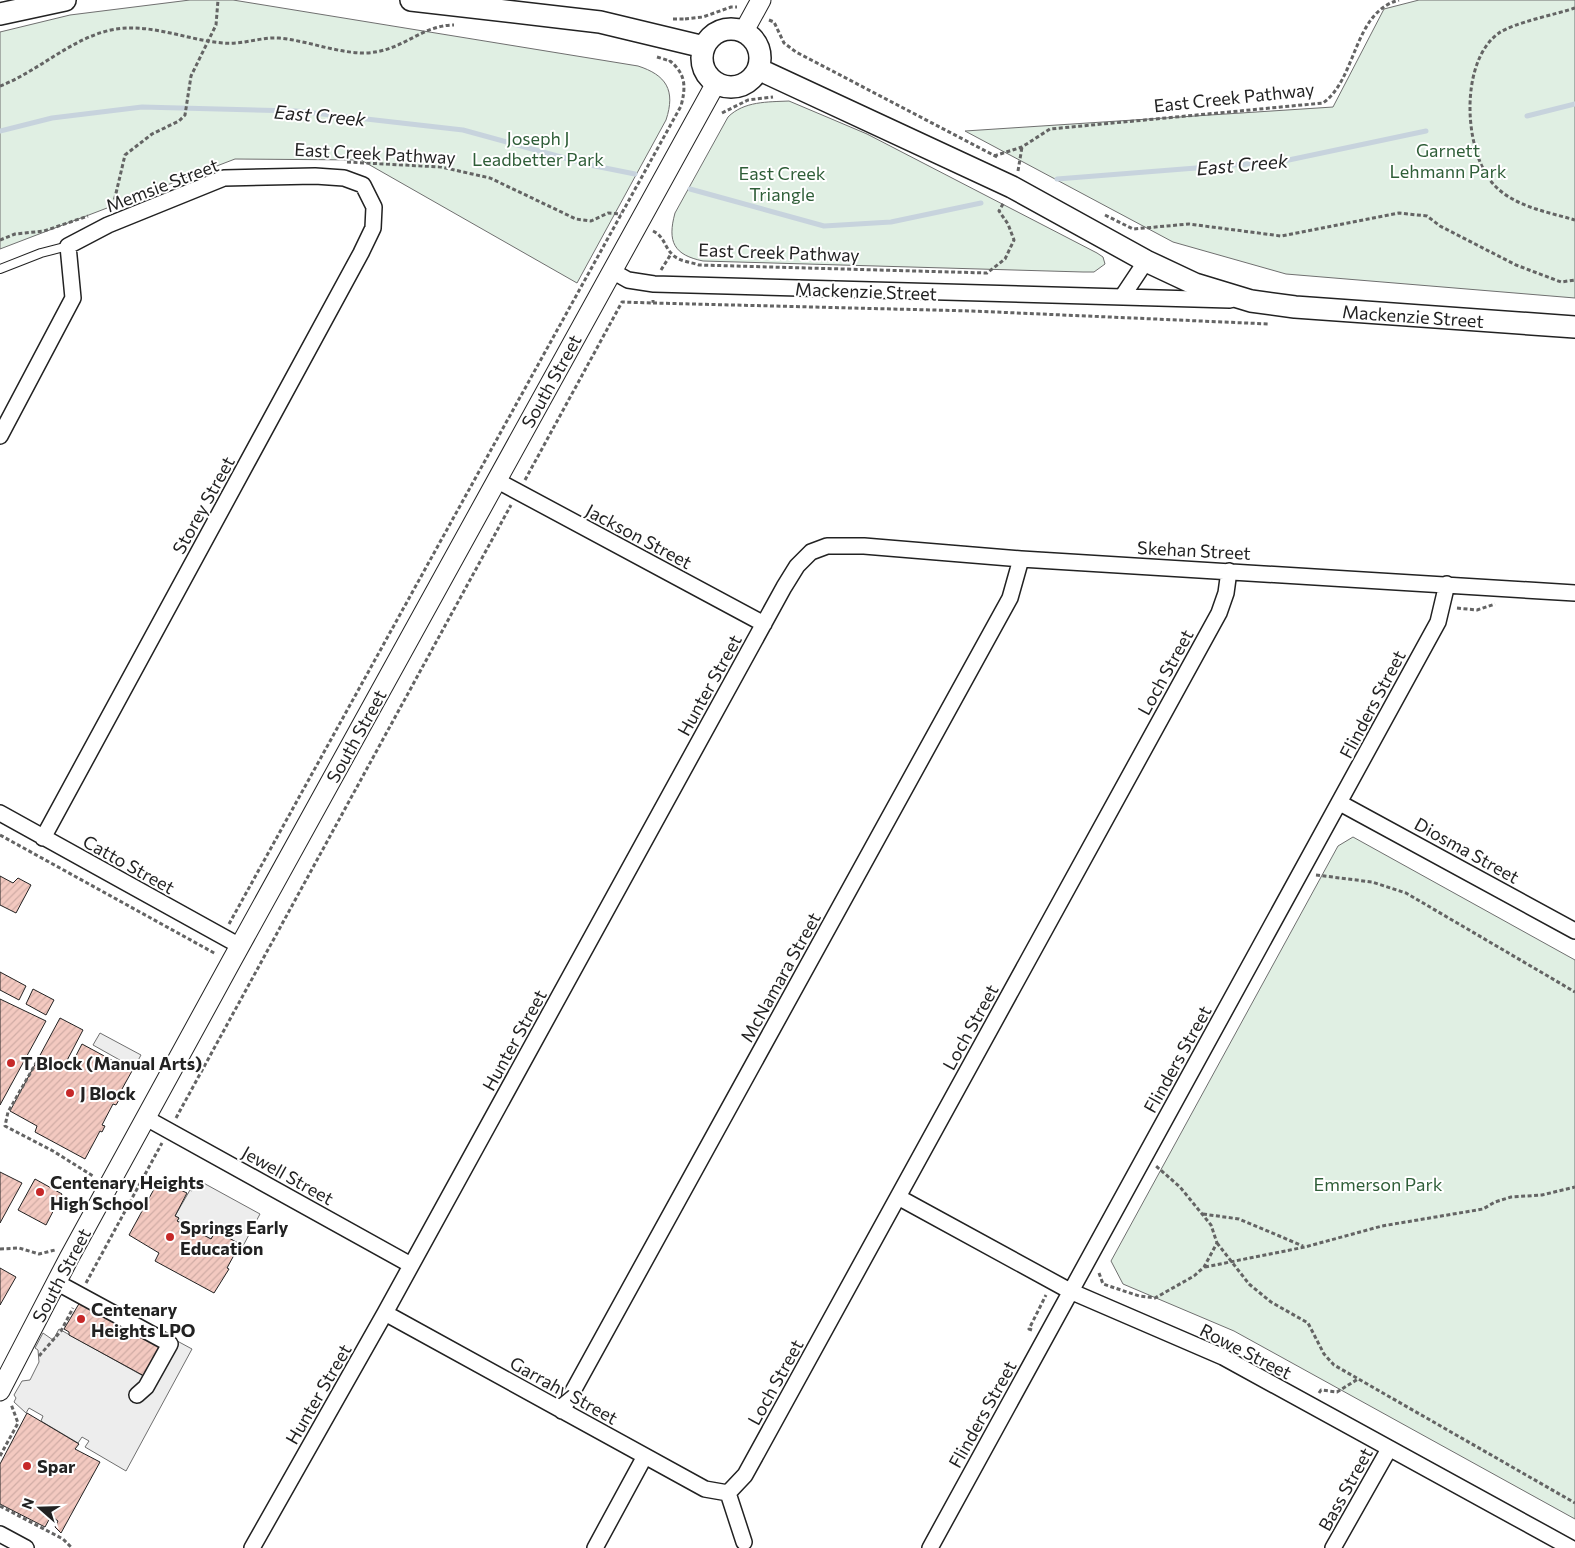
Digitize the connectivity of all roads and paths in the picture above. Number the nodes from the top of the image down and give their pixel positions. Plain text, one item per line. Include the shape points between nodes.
1 (65, 0) edge
2 (218, 0) edge
3 (411, 0) edge
4 (737, 0) edge
5 (761, 0) edge
6 (1399, 0) edge
7 (1575, 8) edge
8 (0, 14) edge
9 (769, 20) dead end
10 (684, 24) dead end
11 (452, 25) dead end
12 (744, 32) junction
13 (209, 41) junction
14 (704, 47) junction
15 (671, 55) dead end
16 (758, 69) junction
17 (716, 83) junction
18 (0, 86) edge
19 (776, 97) dead end
20 (722, 113) dead end
21 (994, 156) junction
22 (1002, 160) dead end
23 (346, 162) dead end
24 (1010, 164) dead end
25 (1015, 178) junction
26 (363, 186) joint
27 (120, 205) dead end
28 (1099, 212) dead end
29 (95, 214) dead end
30 (621, 214) junction
31 (1575, 220) edge
32 (638, 223) junction
33 (0, 240) edge
34 (68, 246) junction
35 (671, 254) junction
36 (1146, 261) junction
37 (0, 269) edge
38 (612, 272) junction
39 (1575, 280) edge
40 (654, 284) junction
41 (1122, 297) junction
42 (1251, 301) junction
43 (653, 303) junction
44 (1278, 325) dead end
45 (1575, 327) edge
46 (0, 436) edge
47 (496, 480) junction
48 (518, 492) junction
49 (811, 552) joint
50 (1022, 559) junction
51 (1229, 571) junction
52 (1447, 584) junction
53 (1575, 593) edge
54 (764, 624) junction
55 (1340, 802) junction
56 (0, 814) edge
57 (0, 835) edge
58 (43, 838) junction
59 (1320, 867) dead end
60 (1575, 931) edge
61 (222, 937) junction
62 (214, 953) junction
63 (235, 954) junction
64 (1575, 992) edge
65 (40, 1056) dead end
66 (146, 1118) junction
67 (169, 1131) junction
68 (1162, 1158) dead end
69 (1143, 1159) junction
70 (1157, 1166) junction
71 (1153, 1175) dead end
72 (93, 1176) dead end
73 (1575, 1187) edge
74 (898, 1197) junction
75 (1202, 1214) junction
76 (1217, 1243) junction
77 (1305, 1246) junction
78 (0, 1249) edge
79 (53, 1250) dead end
80 (1231, 1262) junction
81 (411, 1266) junction
82 (87, 1267) dead end
83 (1204, 1267) junction
84 (93, 1270) junction
85 (1100, 1270) dead end
86 (56, 1282) junction
87 (1054, 1282) junction
88 (1070, 1290) junction
89 (80, 1294) junction
90 (385, 1313) junction
91 (1036, 1332) dead end
92 (37, 1359) dead end
93 (1358, 1379) junction
94 (7, 1394) edge
95 (137, 1395) dead end
96 (1311, 1406) junction
97 (562, 1411) junction
98 (1388, 1449) junction
99 (0, 1456) edge
100 (645, 1456) junction
101 (728, 1493) junction
102 (1575, 1503) edge
103 (0, 1506) edge
104 (0, 1534) edge
105 (744, 1542) dead end
106 (26, 1548) edge
107 (72, 1548) edge
108 (252, 1548) edge
109 (595, 1548) edge
110 (930, 1548) edge
111 (1333, 1548) edge
112 (1571, 1548) edge

1 - 8 main road
2 - 13 path via 216,25
3 - 14 main road via 600,22
4 - 10 path via 735,7 688,18
5 - 12 street
6 - 21 path, East Creek Pathway via 1382,8 1372,19 1335,91 1323,103 1050,128 1022,147
7 - 31 path via 1501,31 1488,42 1472,76 1469,102 1476,148 1494,185 1507,197 1523,204
9 - 21 path via 774,22 784,43 796,52
11 - 13 path via 438,26 393,49 380,52 338,51 310,42 279,38 224,43
12 - 14 main road via 725,29
12 - 16 main road via 751,36 760,52
13 - 18 path via 139,28 110,30 69,46
13 - 27 path via 191,76 185,115 125,155 112,208
14 - 17 main road via 703,67
15 - 30 path via 670,61 680,69 684,82 681,106
16 - 17 main road via 751,80 740,86
16 - 25 main road, Mackenzie Street
17 - 32 street, South Street
19 - 20 path via 748,100
21 - 22 path
23 - 30 path, East Creek Pathway via 441,167 490,178 576,219 591,221 608,213
24 - 25 path
25 - 35 path, East Creek Pathway via 999,211 1014,240 1005,259 987,273 699,265
25 - 36 main road, Mackenzie Street
26 - 34 street, Memsie Street via 344,178 315,176 224,178 108,225
26 - 58 street, Storey Street via 374,207 373,228 361,253
28 - 39 path via 1133,229 1189,224 1282,236 1399,213 1427,216 1516,265 1561,282
29 - 33 path via 44,231 15,234
30 - 32 path
30 - 61 path
32 - 35 path via 659,234
32 - 38 street, South Street
34 - 37 lane
34 - 46 street via 73,298
35 - 40 path
36 - 41 street
36 - 42 main road, Mackenzie Street via 1195,284
38 - 40 street, Mackenzie Street via 628,280
38 - 47 street, South Street
40 - 41 street, Mackenzie Street
40 - 43 path
41 - 42 street, Mackenzie Street
42 - 45 main road, Mackenzie Street
43 - 44 path via 972,311
43 - 48 path via 622,302
47 - 48 street, Jackson Street
47 - 63 street, South Street
48 - 54 street, Jackson Street
48 - 67 path
49 - 50 street, Skehan Street via 827,546 864,546
49 - 54 street, Hunter Street via 797,566
50 - 51 street, Skehan Street
50 - 97 street, McNamara Street via 1010,598
51 - 52 street, Skehan Street
51 - 74 street, Loch Street via 1219,613
52 - 53 street, Skehan Street
52 - 55 street, Flinders Street via 1438,622
54 - 81 street, Hunter Street
55 - 60 street, Diosma Street
55 - 69 street, Flinders Street
56 - 58 street, Catto Street
57 - 62 path
58 - 61 street, Catto Street
59 - 64 path via 1315,876 1372,882 1406,893
61 - 62 path
61 - 63 street, Catto Street
62 - 63 path
63 - 66 street, South Street
65 - 72 path via 8,1112 5,1126
66 - 67 street, Jewell Street
66 - 86 street, South Street
67 - 81 street, Jewell Street
67 - 84 path
68 - 70 path
69 - 70 path
69 - 88 street, Flinders Street
70 - 71 path
70 - 75 path
73 - 77 path via 1542,1195 1511,1197 1483,1210 1382,1226
74 - 87 street, Rowe Street
74 - 101 street, Loch Street via 745,1475
75 - 76 path via 1211,1225
75 - 77 path via 1239,1219
76 - 80 path
76 - 83 path
77 - 80 path
78 - 79 path via 19,1248 40,1254
80 - 83 path
80 - 93 path via 1249,1284 1271,1302 1308,1323 1324,1354 1334,1365
81 - 90 street, Hunter Street
82 - 84 path
83 - 85 path via 1156,1298 1104,1284 1098,1276
84 - 89 path
86 - 89 street
86 - 94 street, South Street
87 - 88 street, Rowe Street
87 - 91 path via 1029,1329
88 - 96 street, Rowe Street via 1223,1358
88 - 110 street, Flinders Street
89 - 92 path via 61,1331
89 - 95 street via 170,1344 146,1387
90 - 97 street, Garrahy Street
90 - 108 street, Hunter Street
93 - 96 path via 1337,1392 1320,1390
93 - 102 path
94 - 99 path via 18,1422
96 - 98 street, Rowe Street
97 - 100 street, Garrahy Street
98 - 111 street, Bass Street
98 - 112 street, Rowe Street
100 - 101 street, Garrahy Street via 705,1488
100 - 109 street
101 - 105 street
103 - 107 path via 63,1539
104 - 106 street

